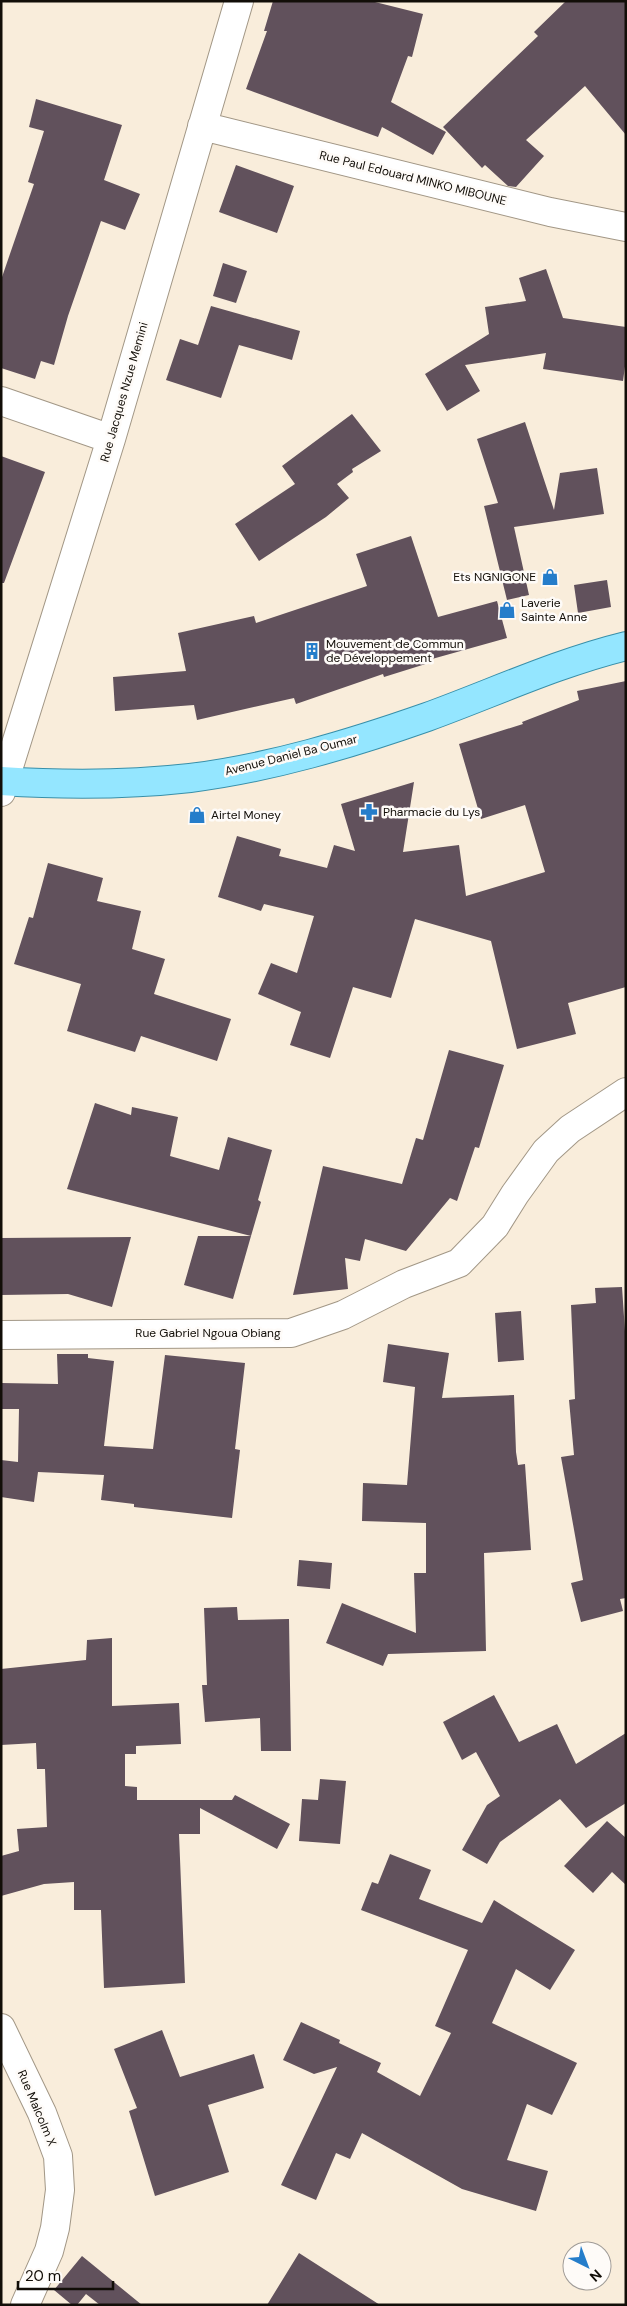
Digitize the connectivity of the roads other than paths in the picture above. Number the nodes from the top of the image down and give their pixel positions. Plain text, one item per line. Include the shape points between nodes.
1 (240, 1) edge
2 (202, 126) junction
3 (626, 227) edge
4 (1, 401) edge
5 (111, 439) junction
6 (626, 646) edge
7 (2, 785) edge
8 (626, 1092) edge
9 (1, 1335) edge
10 (1, 2028) edge
11 (24, 2305) edge

1 - 2 street, Rue Jacques Nzue Memini
2 - 3 street, Rue Paul Edouard MINKO MIBOUNE via 550,212
2 - 5 street, Rue Jacques Nzue Memini
4 - 5 street
5 - 7 street, Rue Jacques Nzue Memini
6 - 7 main road, Avenue Daniel Ba Oumar via 593,654 426,717 334,747 261,765 190,778 143,782
8 - 9 street, Rue Gabriel Ngoua Obiang via 570,1129 546,1151 495,1226 459,1263 404,1284 343,1315 291,1333
10 - 11 street, Rue Malcolm X via 42,2113 58,2156 60,2190 56,2228

